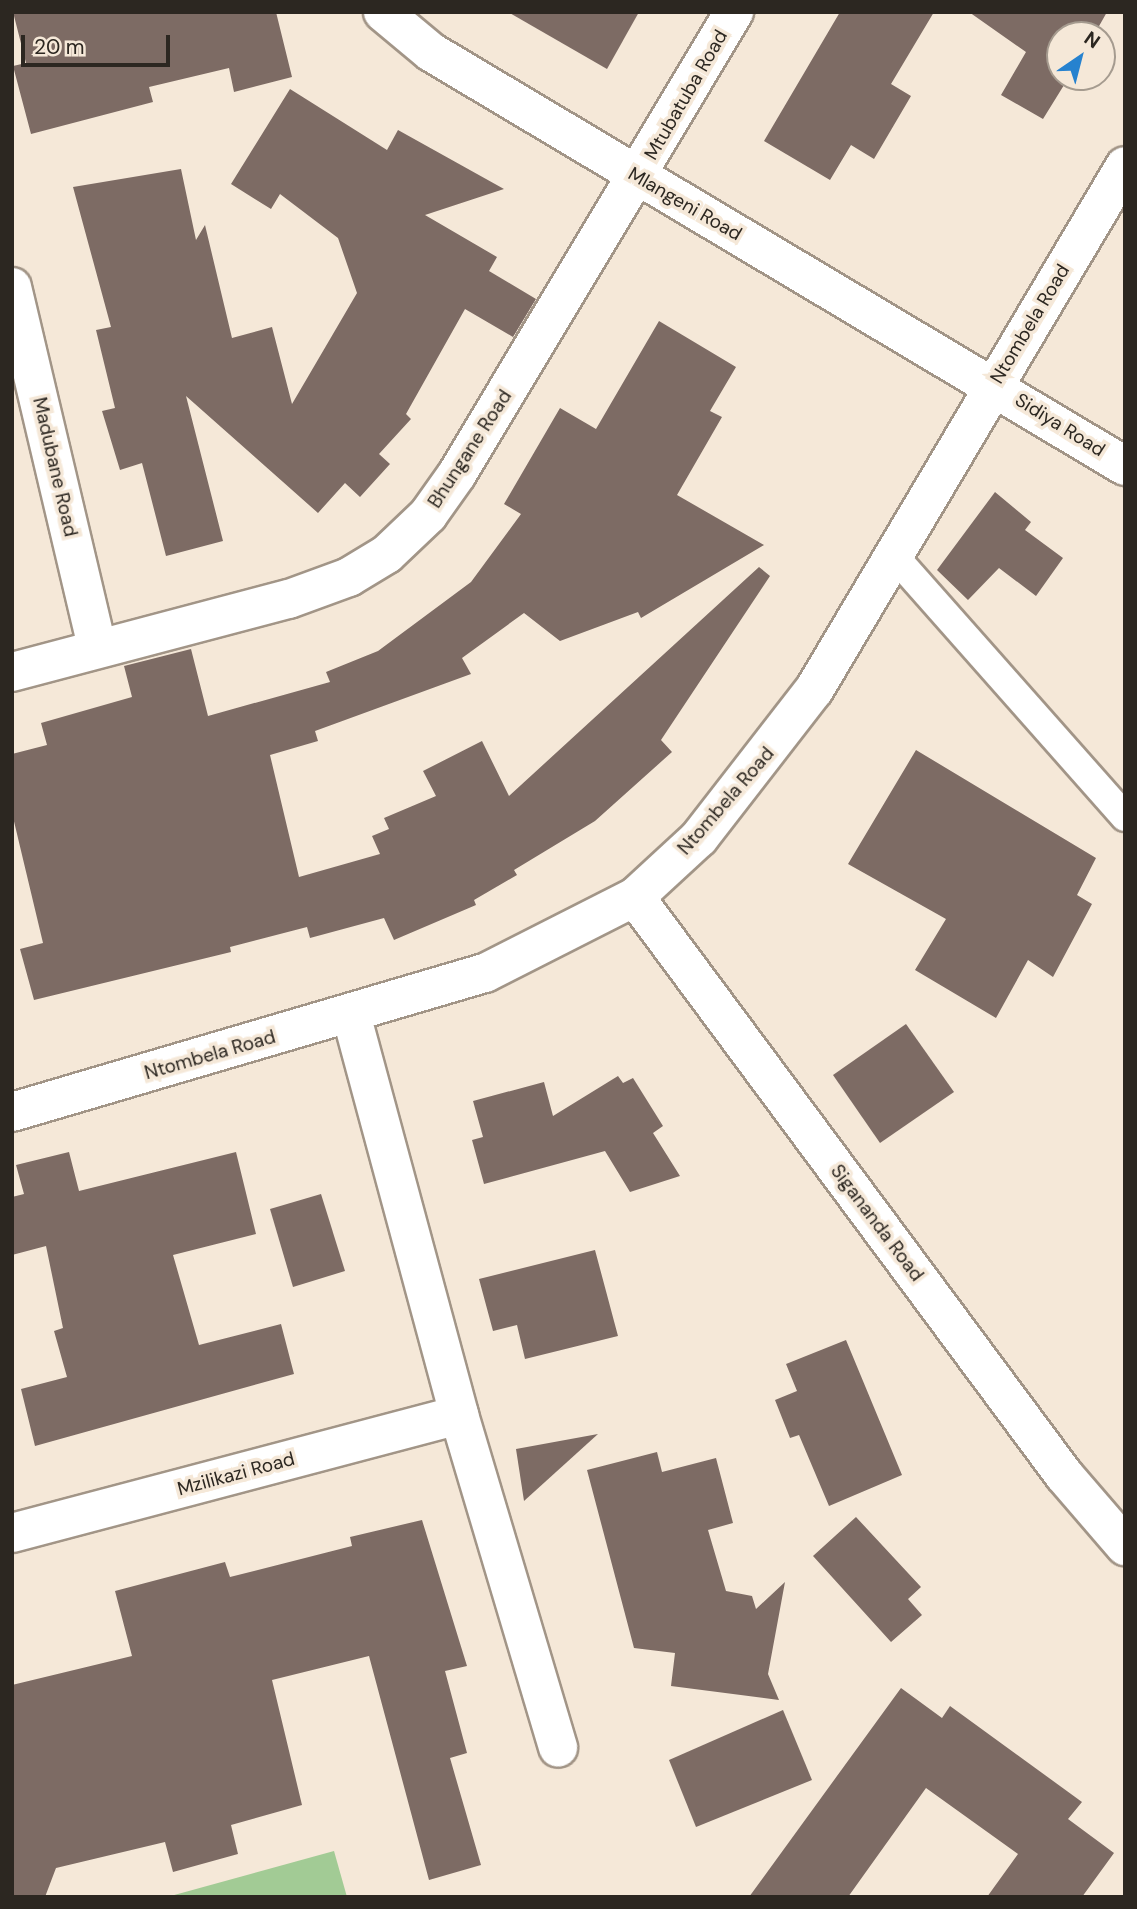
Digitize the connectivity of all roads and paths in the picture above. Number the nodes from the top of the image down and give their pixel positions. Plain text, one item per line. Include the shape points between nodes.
1 (383, 12) edge
2 (734, 12) edge
3 (1125, 166) edge
4 (638, 178) junction
5 (12, 287) edge
6 (995, 384) junction
7 (1125, 466) edge
8 (895, 557) junction
9 (97, 647) junction
10 (12, 673) edge
11 (1125, 817) edge
12 (635, 897) junction
13 (351, 1014) junction
14 (12, 1112) edge
15 (459, 1415) junction
16 (12, 1533) edge
17 (1125, 1546) edge
18 (558, 1748) dead end

1 - 4 street, Mlangeni Road via 431,52
2 - 4 street, Mtubatuba Road
3 - 6 street, Ntombela Road
4 - 6 street, Mlangeni Road
4 - 9 street, Bhungane Road via 457,474 428,515 387,554 349,577 289,599
5 - 9 street, Madubane Road
6 - 7 street, Sidiya Road
6 - 8 street, Ntombela Road
8 - 11 lane
8 - 12 street, Ntombela Road via 764,761 699,838
9 - 10 street, Bhungane Road
12 - 13 street, Ntombela Road via 485,973
12 - 17 street, Sigananda Road via 1064,1475
13 - 14 street, Ntombela Road
13 - 15 street
15 - 16 street, Mzilikazi Road
15 - 18 street

